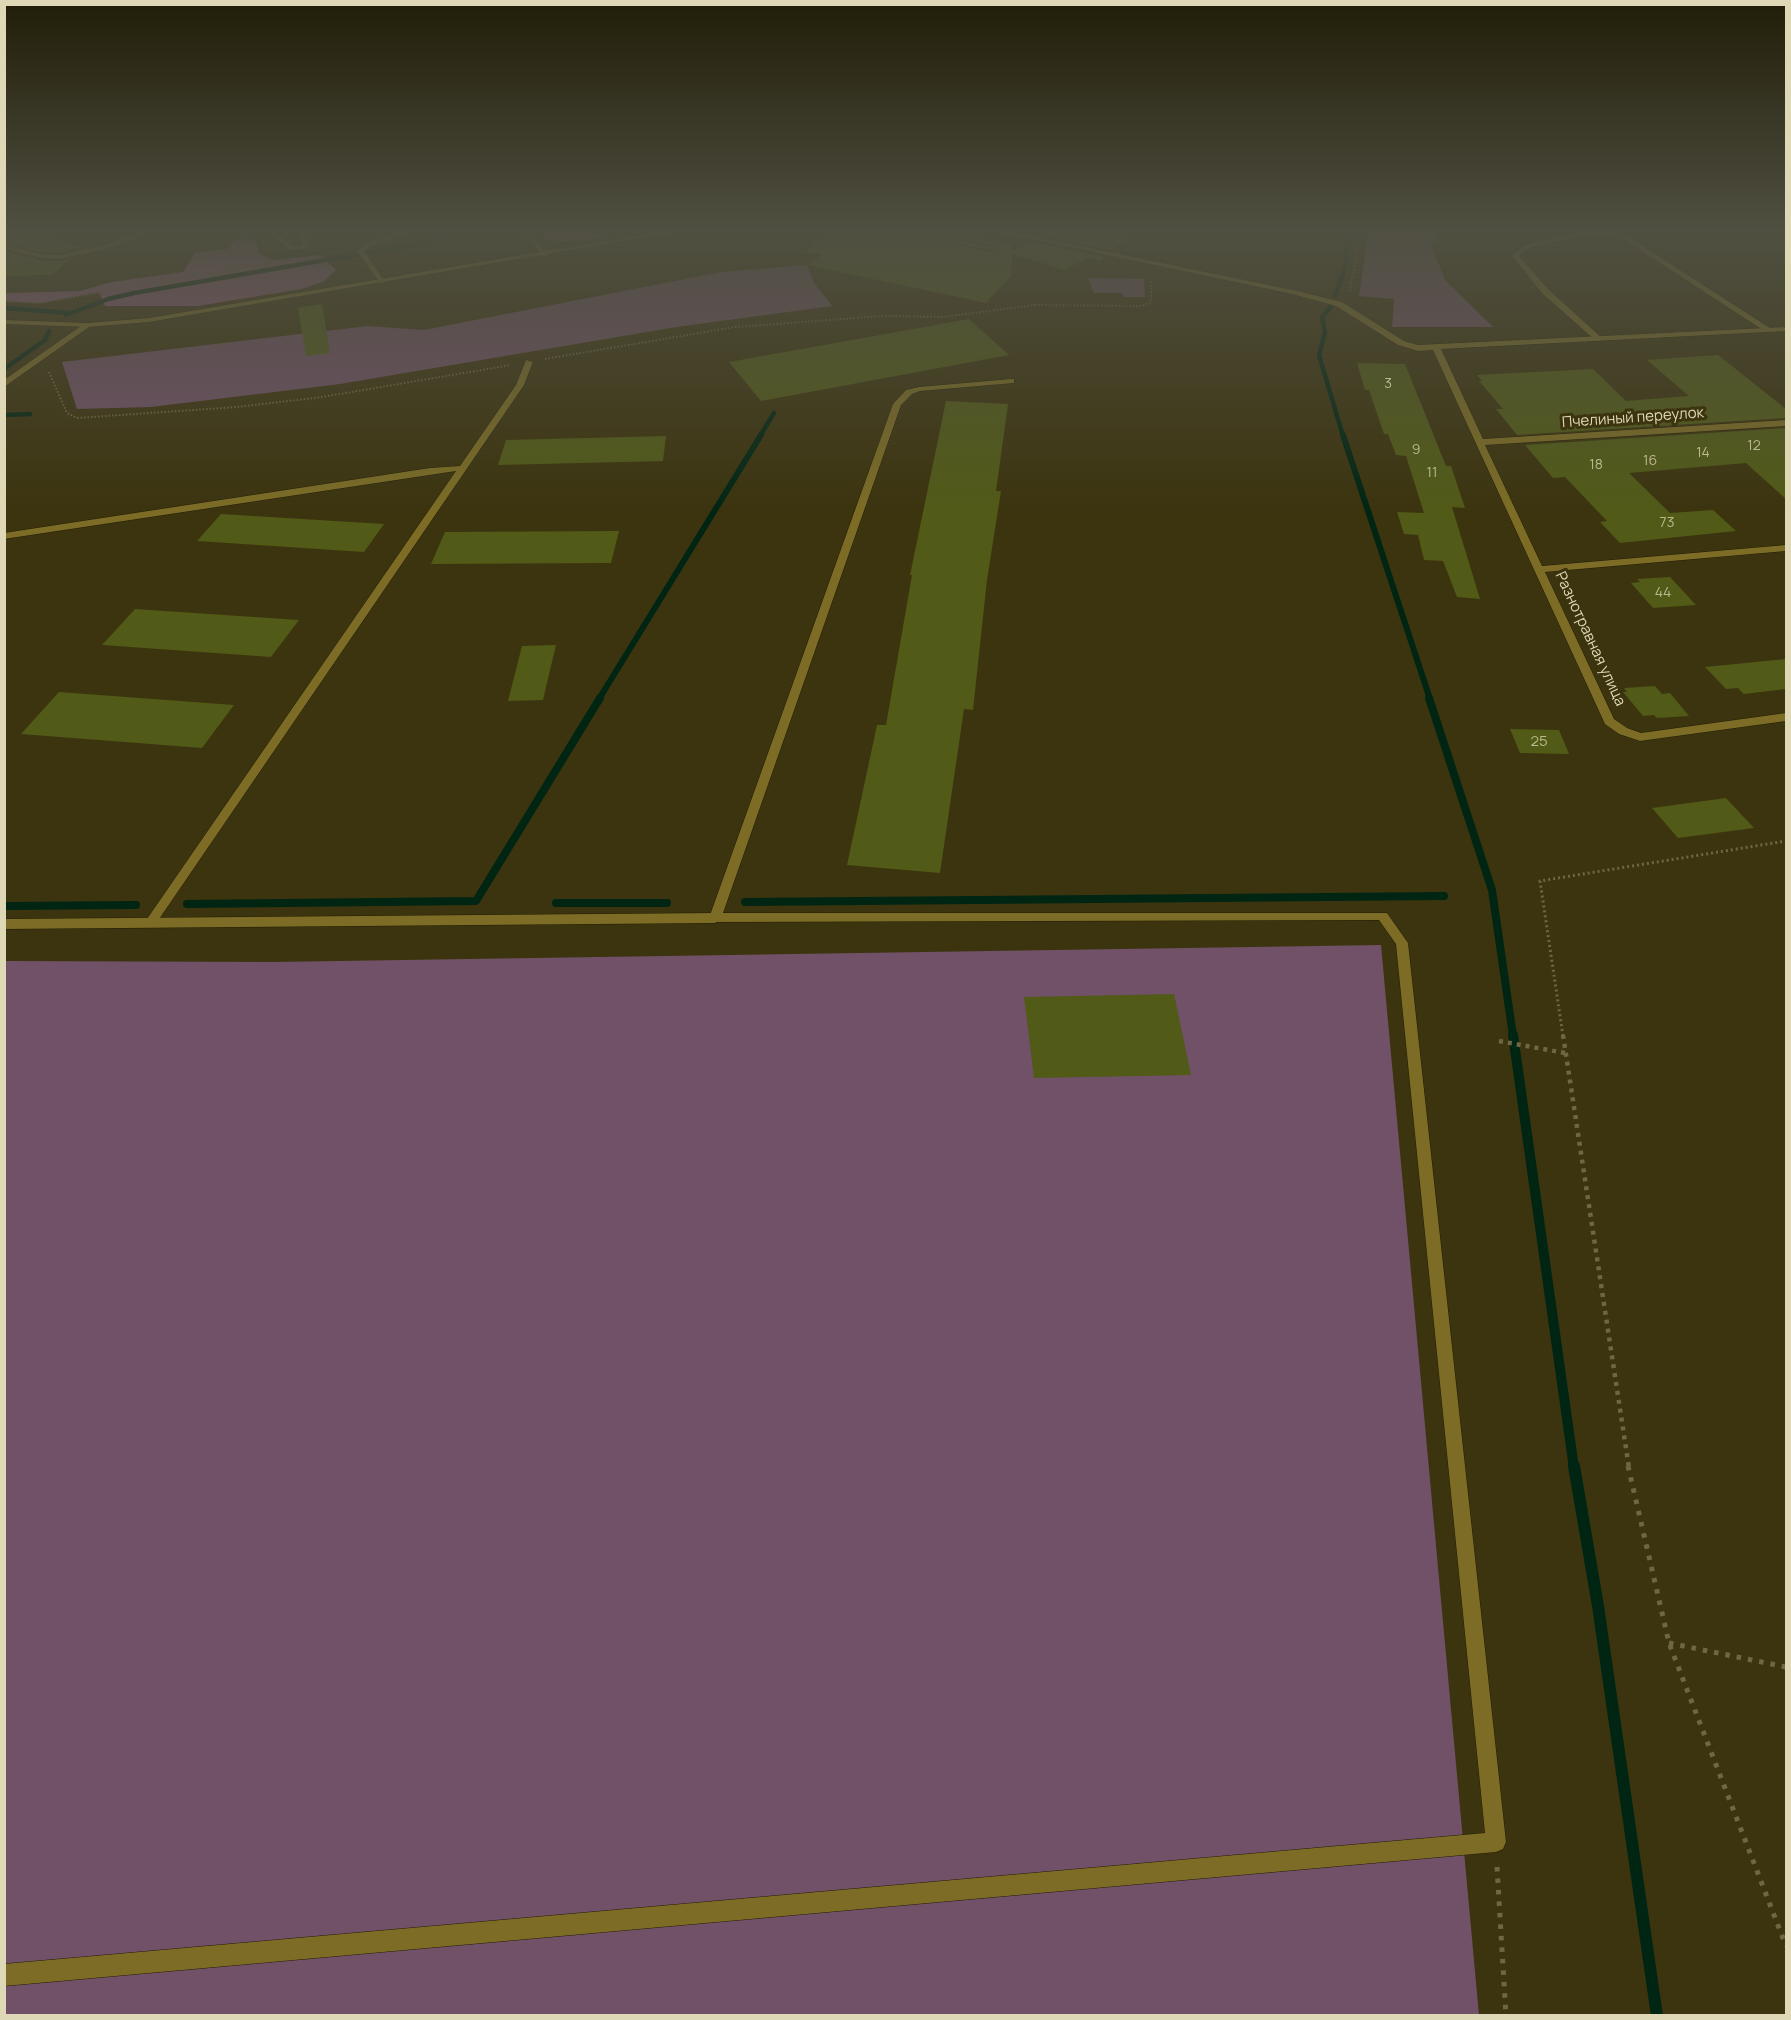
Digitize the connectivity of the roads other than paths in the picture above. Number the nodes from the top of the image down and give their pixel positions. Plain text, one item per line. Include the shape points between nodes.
1 (67, 324) edge
2 (96, 324) edge
3 (1372, 324) edge
4 (1582, 324) edge
5 (1760, 324) edge
6 (88, 325) junction
7 (1786, 329) edge
8 (1769, 330) junction
9 (1599, 339) junction
10 (1436, 348) junction
11 (529, 362) road end
12 (1011, 381) dead end
13 (4, 384) edge
14 (1786, 423) edge
15 (1480, 442) junction
16 (462, 468) junction
17 (4, 536) edge
18 (1786, 548) edge
19 (1539, 569) junction
20 (1786, 717) edge
21 (715, 918) junction
22 (151, 922) junction
23 (4, 924) edge
24 (4, 1975) edge

1 - 6 street
2 - 6 street
3 - 10 street via 1407,346
4 - 9 lane
5 - 8 lane
6 - 13 street
7 - 8 street
8 - 9 street
9 - 10 street
10 - 15 street, Разнотравная улица
11 - 16 lane via 520,385
12 - 21 lane via 919,389 909,392 897,404
14 - 15 street, Пчелиный переулок
15 - 19 street, Разнотравная улица
16 - 17 lane
16 - 22 lane
18 - 19 street, Разнотравная улица
19 - 20 street, Разнотравная улица via 1610,721 1623,731 1640,737
21 - 22 street
21 - 24 lane via 1383,916 1402,943 1496,1842
22 - 23 street

